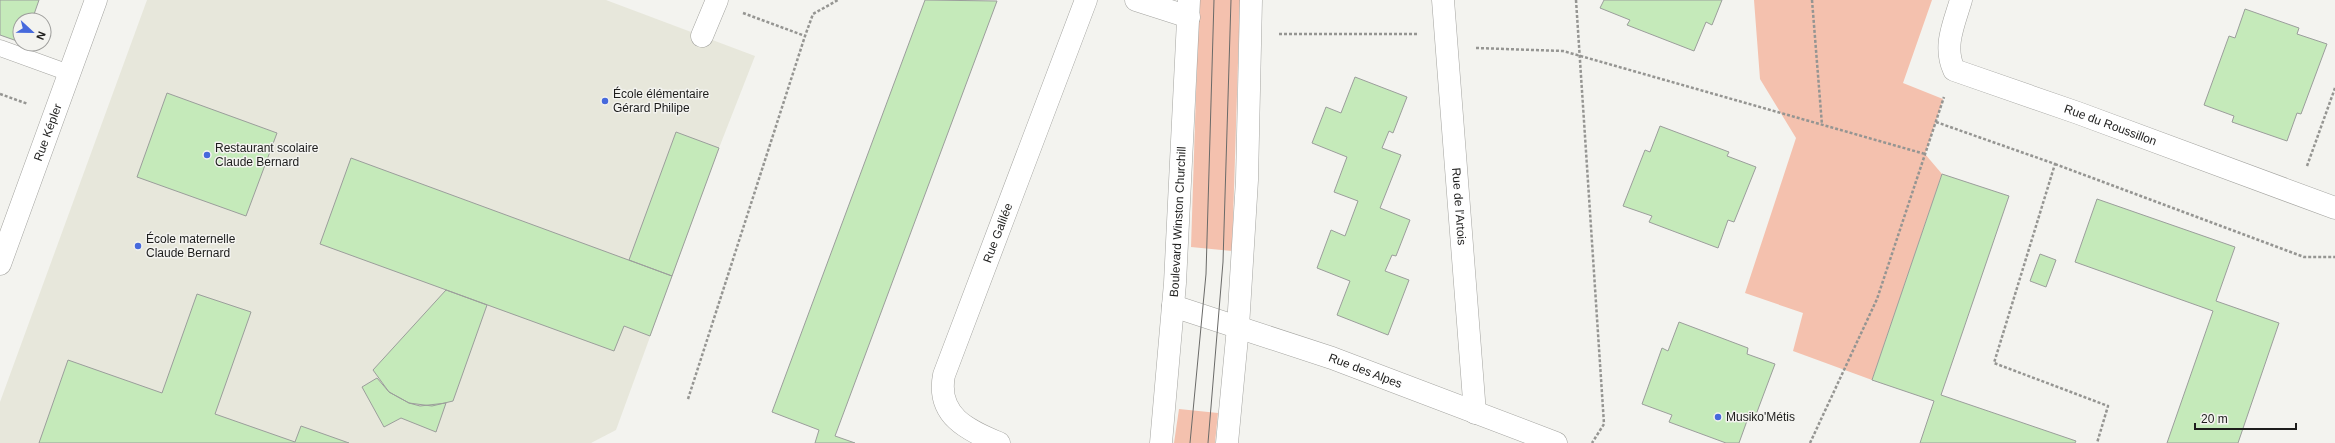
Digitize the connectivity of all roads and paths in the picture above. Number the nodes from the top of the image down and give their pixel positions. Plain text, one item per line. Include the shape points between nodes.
1 (96, 0) edge
2 (838, 0) edge
3 (1086, 0) edge
4 (1136, 0) edge
5 (1251, 0) edge
6 (1443, 0) edge
7 (1576, 0) edge
8 (1812, 0) edge
9 (1961, 0) edge
10 (716, 1) edge
11 (1189, 8) edge
12 (1250, 35) junction
13 (702, 36) dead end
14 (805, 36) junction
15 (1446, 46) junction
16 (0, 48) edge
17 (1580, 56) junction
18 (1954, 70) junction
19 (69, 73) junction
20 (2335, 88) edge
21 (1936, 122) junction
22 (1822, 124) junction
23 (1925, 154) junction
24 (2055, 164) junction
25 (2297, 194) junction
26 (2335, 208) edge
27 (2335, 257) edge
28 (0, 264) edge
29 (1173, 306) junction
30 (1238, 326) junction
31 (688, 399) dead end
32 (1475, 413) junction
33 (999, 443) edge
34 (1160, 443) edge
35 (1227, 443) edge
36 (1556, 443) edge
37 (1592, 443) edge
38 (1810, 443) edge
39 (2097, 443) edge

1 - 19 street, Rue Képler
2 - 14 path via 813,14
3 - 33 street, Rue Galilée via 942,384 947,405 961,424
4 - 11 street
5 - 12 street
6 - 15 street, Rue de l'Artois
7 - 17 path
8 - 22 path
9 - 18 street via 1949,37 1948,57
10 - 13 street
10 - 14 path
11 - 29 street, Boulevard Winston Churchill
12 - 15 path via 1416,33
12 - 30 street via 1247,180
14 - 31 path
15 - 17 path via 1563,51
15 - 32 street, Rue de l'Artois
16 - 19 lane
17 - 22 path
17 - 37 path via 1604,424
18 - 21 path
18 - 25 street, Rue du Roussillon
19 - 28 street, Rue Képler
20 - 25 path
21 - 23 path
21 - 24 path
22 - 23 path
23 - 38 path via 1877,299
24 - 27 path via 2304,257
24 - 39 path via 1994,363 2108,406
25 - 26 street, Rue du Roussillon
29 - 30 street, Rue des Alpes
29 - 34 street, Boulevard Winston Churchill
30 - 32 street, Rue des Alpes via 1332,358
30 - 35 street
32 - 36 street, Rue des Alpes

